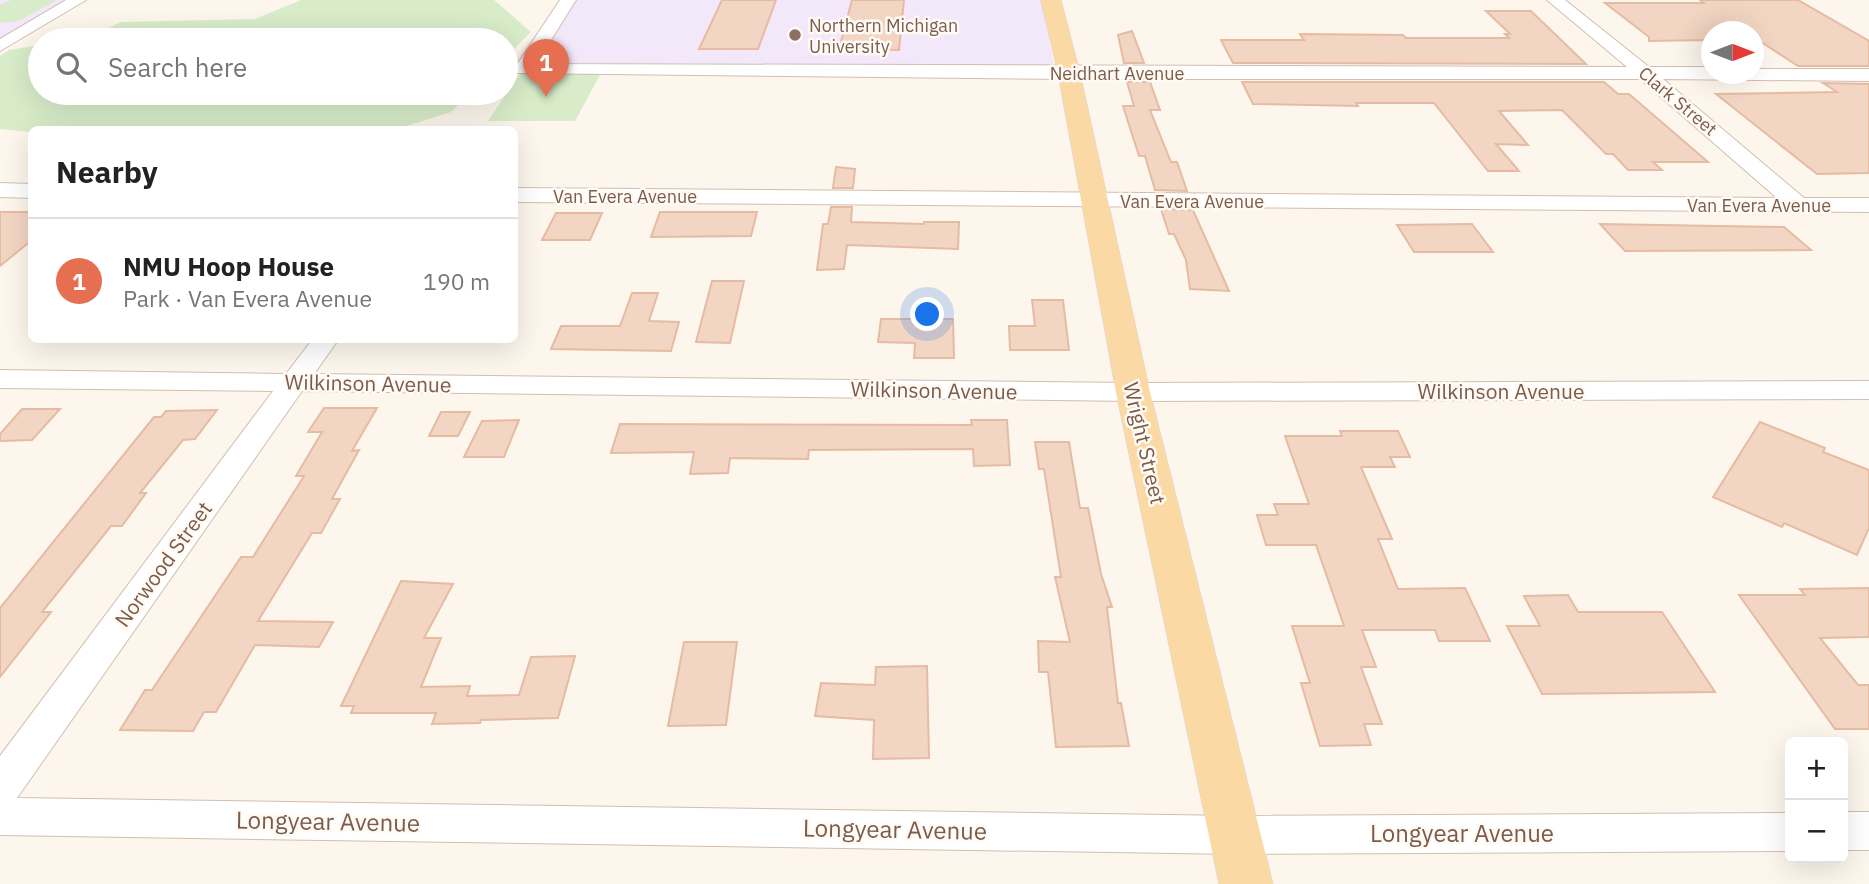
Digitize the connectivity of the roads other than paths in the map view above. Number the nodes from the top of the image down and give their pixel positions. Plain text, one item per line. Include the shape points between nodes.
1 (78, 0) edge
2 (568, 0) edge
3 (1051, 0) edge
4 (1555, 0) edge
5 (31, 28) edge
6 (28, 29) edge
7 (0, 46) edge
8 (1069, 73) junction
9 (1646, 73) junction
10 (1701, 73) edge
11 (1764, 74) edge
12 (1869, 75) edge
13 (0, 190) edge
14 (28, 191) edge
15 (518, 195) edge
16 (1093, 200) junction
17 (1799, 205) junction
18 (1869, 205) edge
19 (323, 343) edge
20 (0, 379) edge
21 (294, 382) junction
22 (1869, 390) edge
23 (1133, 392) junction
24 (0, 788) edge
25 (0, 816) edge
26 (1848, 831) edge
27 (1869, 831) edge
28 (1785, 832) edge
29 (1236, 835) junction
30 (1246, 884) edge

1 - 5 street
2 - 8 street, Neidhart Avenue via 523,69
3 - 8 main road, Wright Street
4 - 9 street, Clark Street
6 - 7 street
8 - 9 street, Neidhart Avenue
8 - 16 main road, Wright Street
9 - 10 street, Neidhart Avenue
9 - 17 street, Clark Street
11 - 12 street
13 - 14 street
15 - 16 street, Van Evera Avenue
16 - 17 street, Van Evera Avenue
16 - 23 main road, Wright Street
17 - 18 street, Van Evera Avenue
19 - 21 street, Norwood Street
20 - 21 street, Wilkinson Avenue
21 - 23 street, Wilkinson Avenue
21 - 24 street, Norwood Street
22 - 23 street, Wilkinson Avenue
23 - 29 main road, Wright Street
25 - 29 street, Longyear Avenue
26 - 27 street
28 - 29 street, Longyear Avenue
29 - 30 main road, Wright Street

